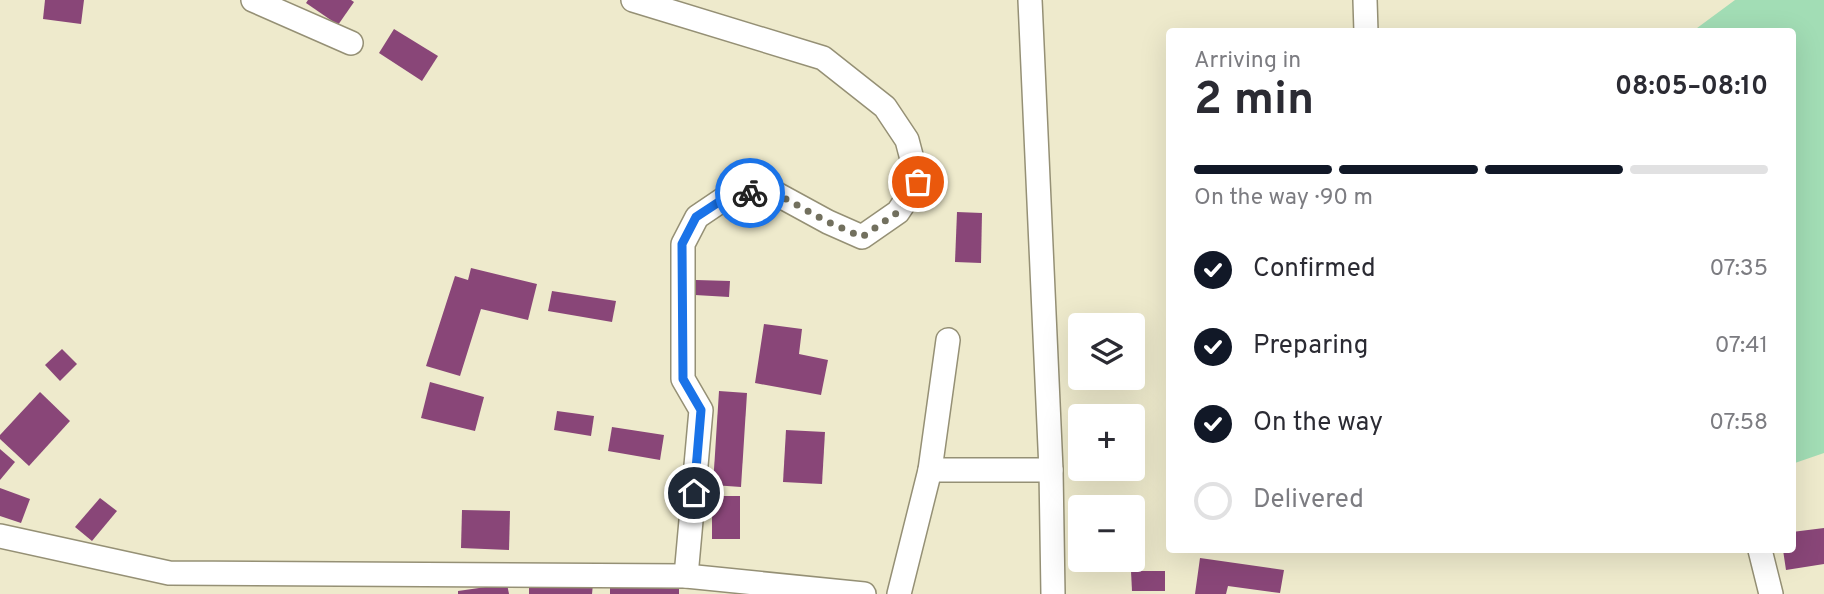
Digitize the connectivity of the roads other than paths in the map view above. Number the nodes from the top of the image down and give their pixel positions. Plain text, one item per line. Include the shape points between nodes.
1 (253, 0) edge
2 (633, 0) edge
3 (1030, 0) edge
4 (1364, 0) edge
5 (1366, 28) edge
6 (351, 43) dead end
7 (948, 340) dead end
8 (1051, 470) junction
9 (930, 471) junction
10 (0, 536) edge
11 (1761, 553) edge
12 (698, 582) edge
13 (168, 584) edge
14 (864, 594) edge
15 (899, 594) edge
16 (1053, 594) edge
17 (1771, 594) edge

1 - 6 street
2 - 12 street via 823,58 885,107 907,140 918,182 898,212 862,237 773,192 731,194 696,217 682,244 683,379 701,410
3 - 8 street
4 - 5 street
7 - 9 street
8 - 9 street
8 - 16 street
9 - 15 street
10 - 13 street
11 - 17 street
12 - 13 street
12 - 14 street

